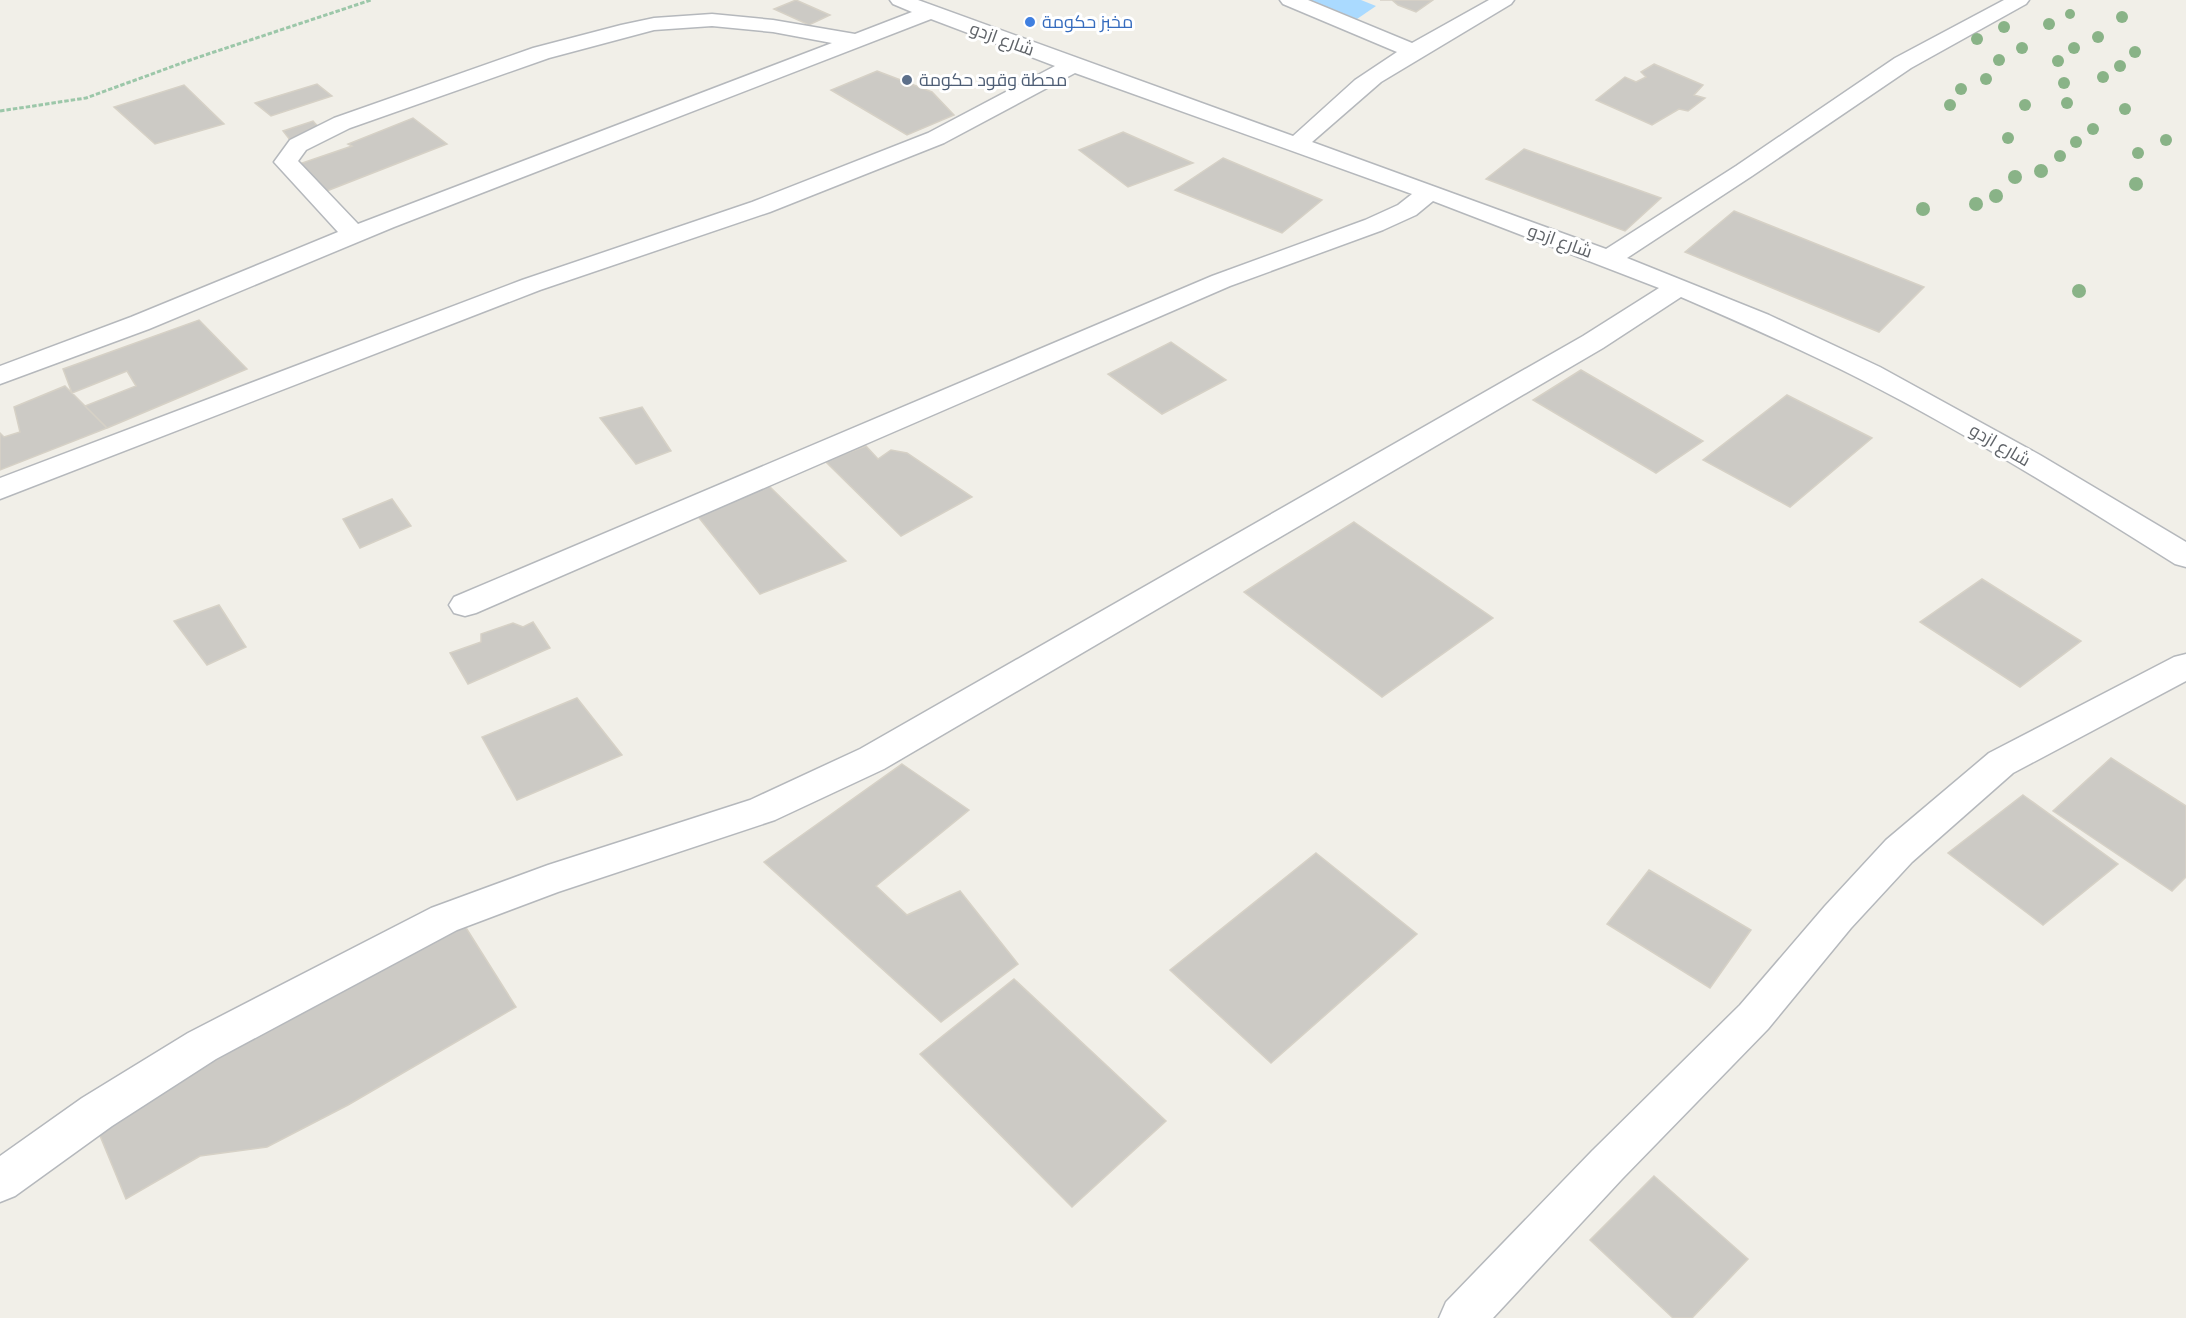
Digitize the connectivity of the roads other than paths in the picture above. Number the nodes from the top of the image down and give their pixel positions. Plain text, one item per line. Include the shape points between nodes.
1 (900, 0) edge
2 (1290, 0) edge
3 (1504, 0) edge
4 (2019, 0) edge
5 (931, 12) junction
6 (858, 41) junction
7 (1413, 51) junction
8 (1074, 65) junction
9 (1297, 144) junction
10 (1430, 192) junction
11 (354, 236) junction
12 (1608, 259) junction
13 (1679, 286) junction
14 (0, 376) edge
15 (0, 489) edge
16 (2186, 556) edge
17 (465, 605) dead end
18 (2186, 666) edge
19 (0, 1181) edge
20 (1462, 1318) edge

1 - 5 street, شارع ازدو
2 - 7 street
3 - 7 street
4 - 12 street via 1903,63
5 - 6 street
5 - 8 street, شارع ازدو
6 - 11 street
6 - 11 street via 712,20 654,24 541,53 342,123 298,145 286,162
7 - 9 street via 1372,78
8 - 9 street, شارع ازدو
8 - 15 street via 936,138 761,207 531,285
9 - 10 street, شارع ازدو
10 - 12 street, شارع ازدو
10 - 17 street via 1407,210 1374,225 1221,280
11 - 14 street
12 - 13 street, شارع ازدو
13 - 16 street, شارع ازدو via 1845,360 1904,391 1987,436
13 - 19 street via 1593,342 872,759 762,810 548,880 444,919 202,1046 97,1112
18 - 20 street via 2001,763 1899,851 1754,1017

